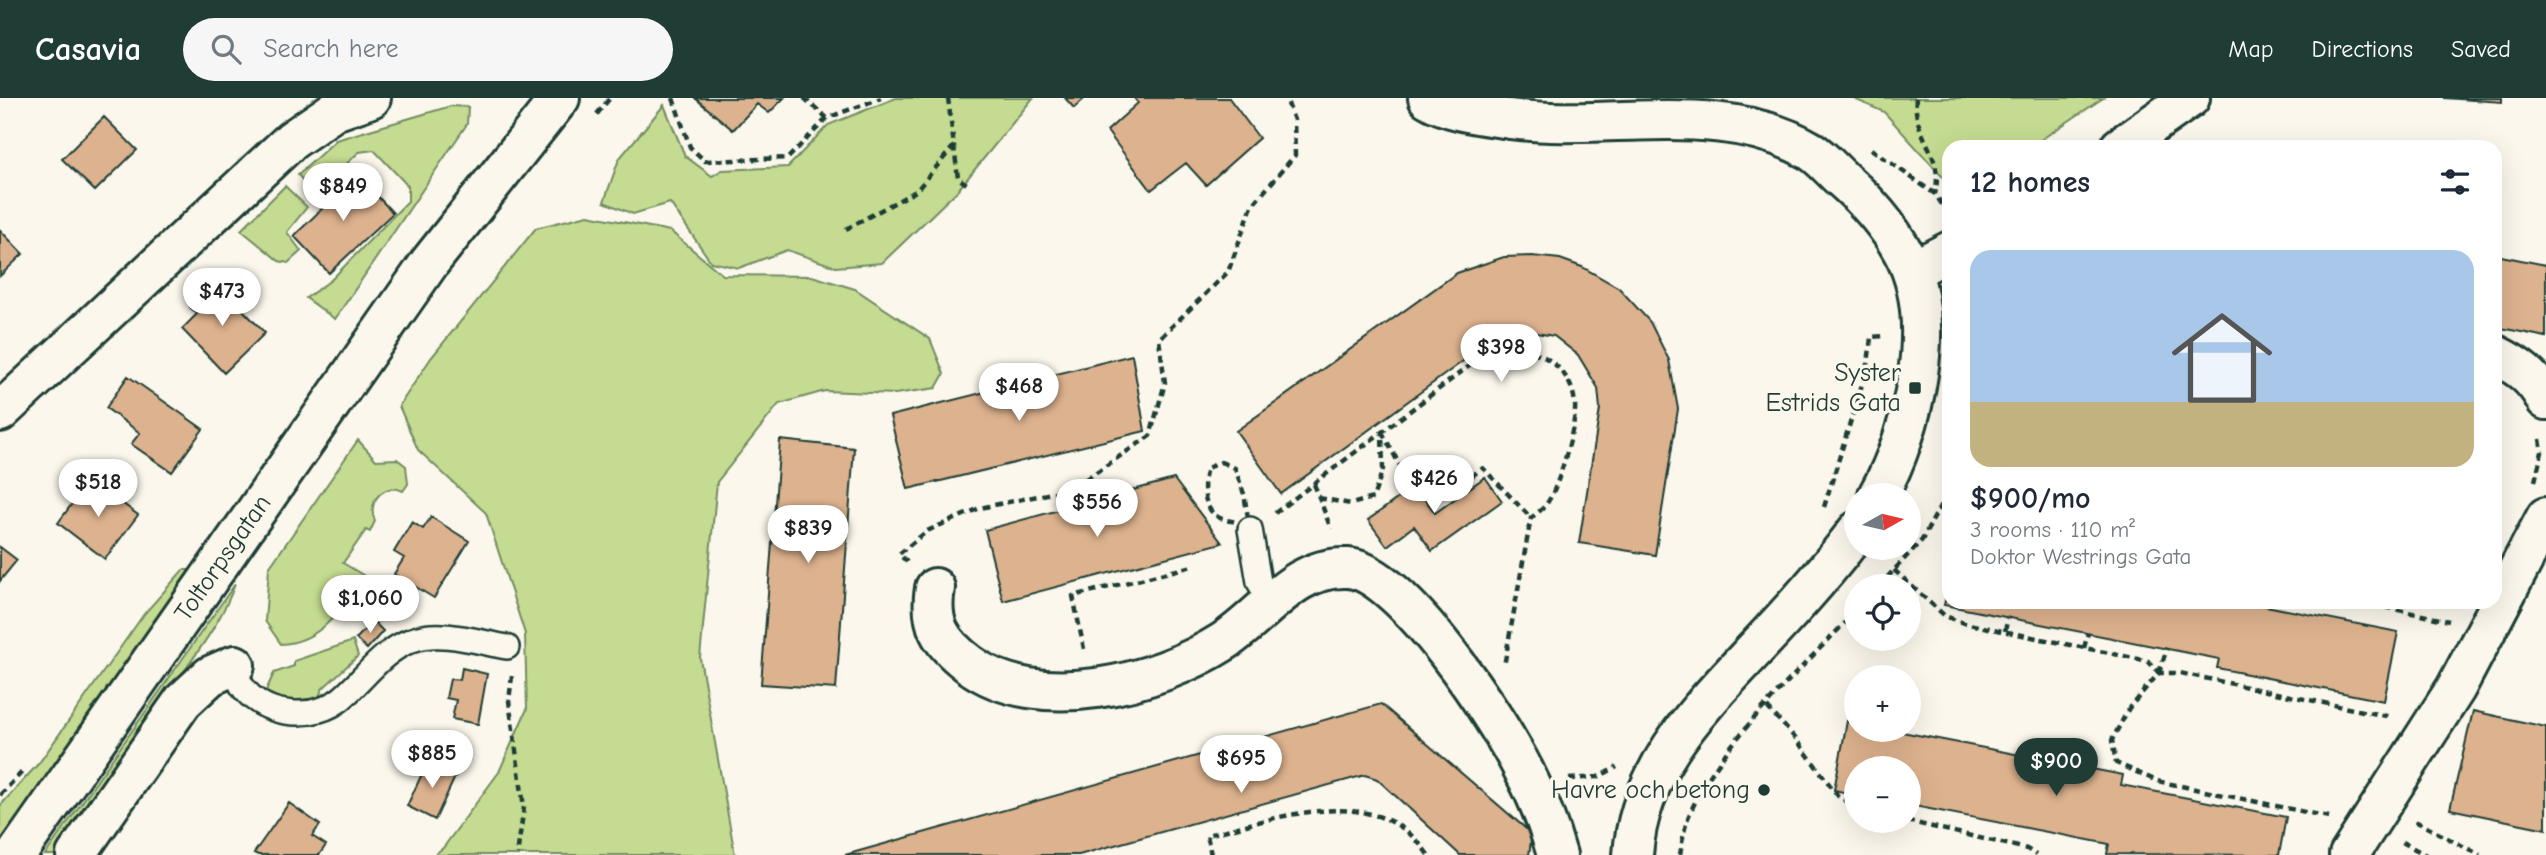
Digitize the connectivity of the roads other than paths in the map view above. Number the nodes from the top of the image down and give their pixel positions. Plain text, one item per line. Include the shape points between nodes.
1 (372, 98) edge
2 (1428, 98) edge
3 (2190, 98) edge
4 (557, 99) edge
5 (2130, 140) edge
6 (1942, 255) edge
7 (1913, 270) junction
8 (2502, 358) edge
9 (0, 412) edge
10 (2542, 415) edge
11 (1884, 483) edge
12 (2538, 505) edge
13 (1255, 526) road end
14 (1844, 549) edge
15 (935, 588) road end
16 (2502, 593) edge
17 (1271, 603) junction
18 (2495, 609) edge
19 (507, 647) road end
20 (234, 665) joint
21 (2367, 826) edge
22 (16, 855) edge
23 (76, 855) edge
24 (1557, 855) edge
25 (1633, 855) edge

1 - 9 street via 334,111 292,139
2 - 7 street via 1482,115 1550,124 1719,120 1772,133 1812,151 1866,200
3 - 5 street
4 - 22 street, Toltorpsgatan via 430,262
6 - 7 street
7 - 11 street via 1920,335 1915,388 1900,449
8 - 10 street via 2521,367 2539,386
12 - 16 street
13 - 17 lane via 1259,582
14 - 25 street via 1673,741 1640,812
15 - 17 street via 934,616 948,648 986,677 1036,688 1092,689 1181,667 1226,640
17 - 24 street via 1299,579 1326,570 1350,568 1385,585 1430,630 1493,717 1524,770 1548,822
18 - 21 street via 2456,688
19 - 20 lane via 435,635 414,638 394,648 341,699 320,710 303,712 280,712 261,705 243,688
20 - 23 street via 210,676 183,701

